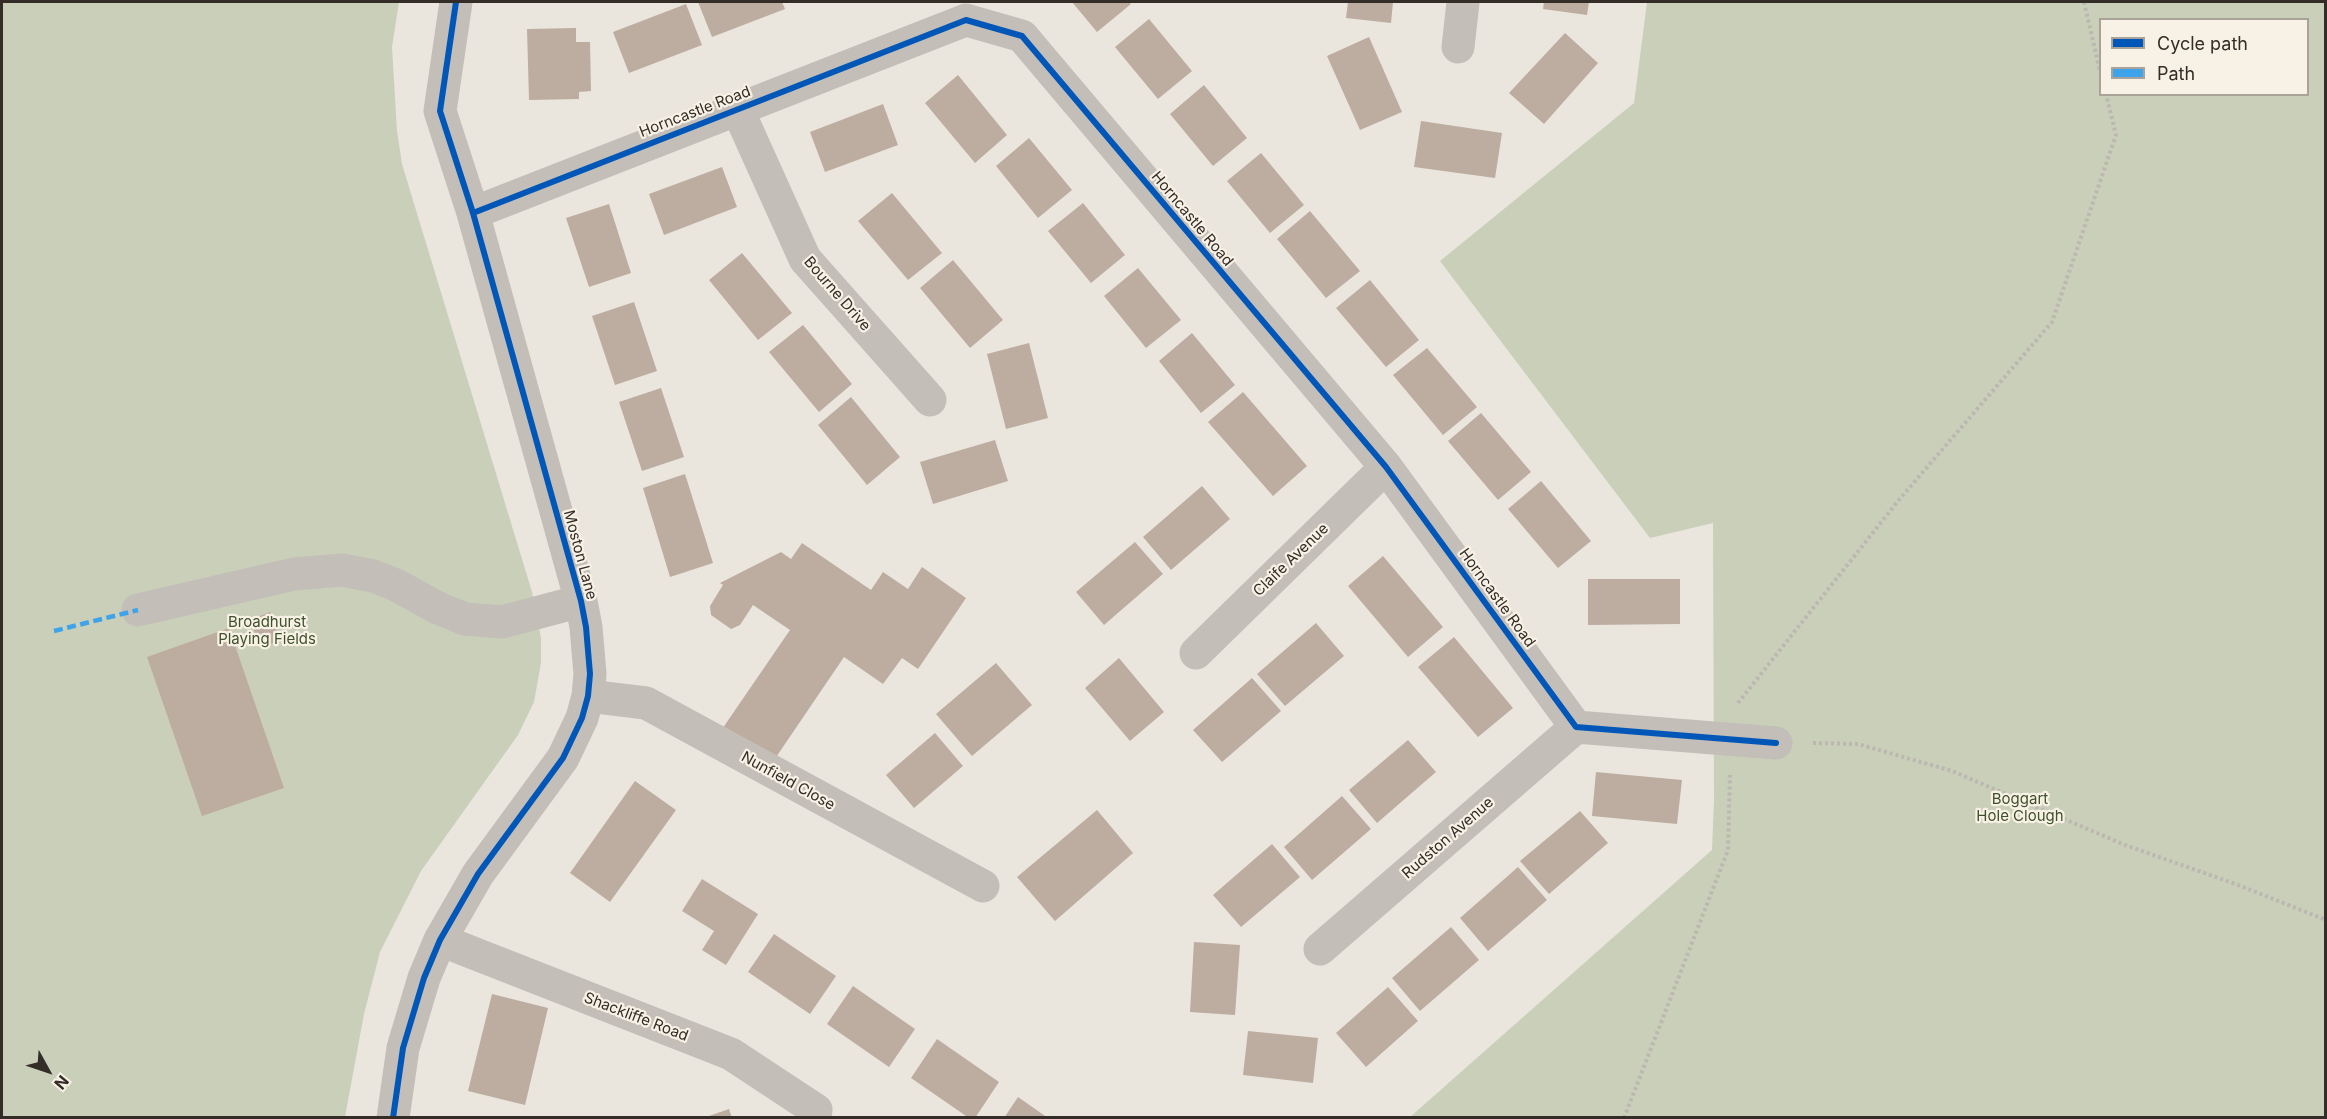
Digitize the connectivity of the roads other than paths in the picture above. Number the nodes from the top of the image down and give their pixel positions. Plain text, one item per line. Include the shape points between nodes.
1 (456, 2) edge
2 (1463, 2) edge
3 (1458, 47) dead end
4 (737, 108) junction
5 (473, 213) junction
6 (930, 400) dead end
7 (1386, 467) junction
8 (581, 601) junction
9 (138, 610) dead end
10 (1196, 653) dead end
11 (588, 696) junction
12 (1576, 727) junction
13 (1776, 743) road end
14 (983, 886) dead end
15 (440, 940) junction
16 (1320, 949) dead end
17 (820, 1115) edge
18 (393, 1118) edge

1 - 5 street, Moston Lane via 440,111
2 - 3 street
4 - 5 street, Horncastle Road
4 - 6 street, Bourne Drive via 805,259
4 - 7 street, Horncastle Road via 966,20 1022,36
5 - 8 street, Moston Lane
7 - 10 street, Claife Avenue
7 - 12 street, Horncastle Road
8 - 9 street via 502,622 465,619 396,585 342,570 294,574
8 - 11 street, Moston Lane via 589,651
11 - 14 street, Nunfield Close via 646,703
11 - 15 street, Moston Lane via 563,758 478,874
12 - 13 street
12 - 16 street, Rudston Avenue
15 - 17 street, Shackliffe Road via 731,1054
15 - 18 street, Moston Lane via 403,1048

